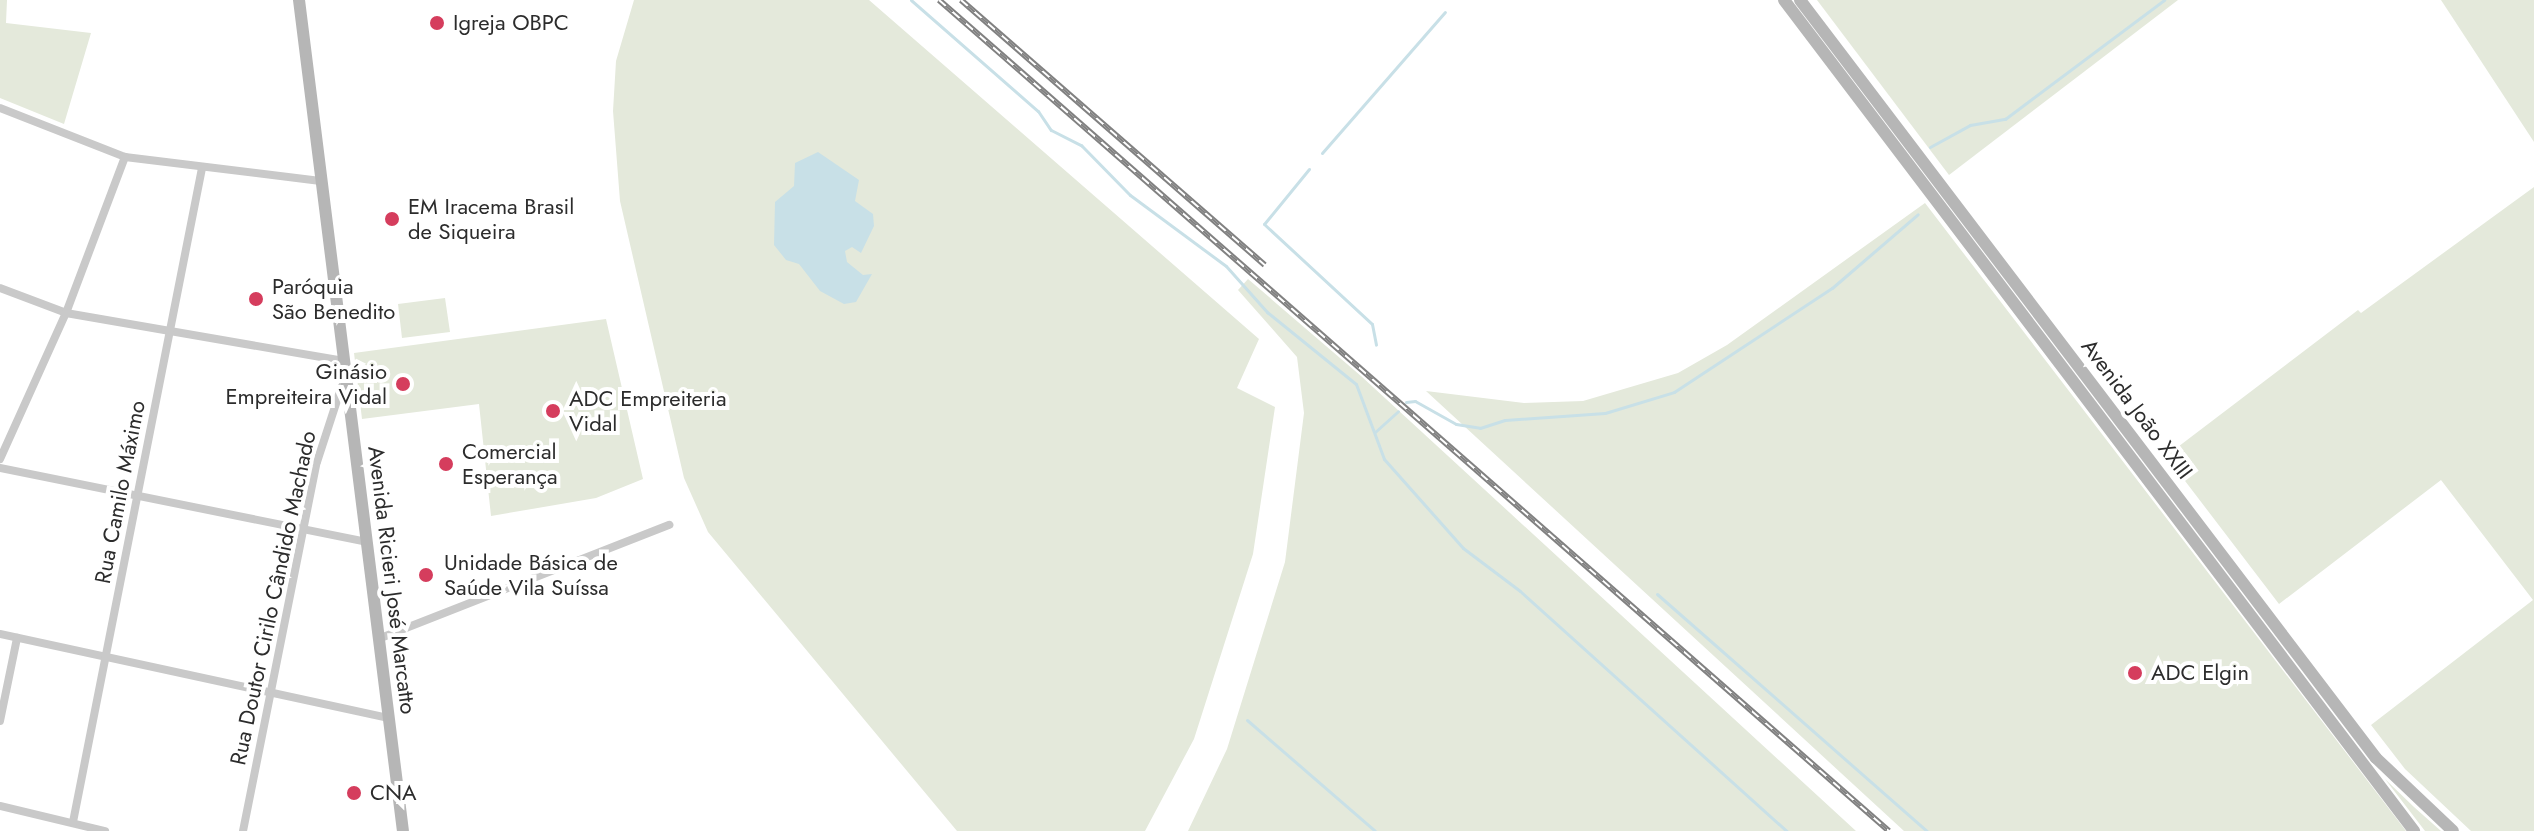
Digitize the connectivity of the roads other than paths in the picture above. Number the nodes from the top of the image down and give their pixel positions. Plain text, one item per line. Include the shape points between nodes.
1 (299, 0) edge
2 (1784, 0) edge
3 (1800, 0) edge
4 (0, 108) edge
5 (125, 157) junction
6 (202, 168) junction
7 (321, 181) junction
8 (0, 288) edge
9 (66, 313) junction
10 (168, 332) junction
11 (345, 368) junction
12 (0, 459) edge
13 (0, 468) edge
14 (138, 496) junction
15 (669, 525) dead end
16 (303, 529) junction
17 (367, 542) junction
18 (0, 634) edge
19 (17, 638) junction
20 (378, 639) junction
21 (107, 658) junction
22 (273, 692) junction
23 (389, 718) junction
24 (0, 721) edge
25 (0, 806) edge
26 (73, 822) junction
27 (102, 831) edge
28 (243, 831) edge
29 (403, 831) edge
30 (2414, 831) edge
31 (2453, 831) edge

1 - 7 main road, Avenida Ricieri José Marcatto
2 - 30 main road, Avenida João XXIII
3 - 31 main road, Avenida João XXIII via 2376,758
4 - 5 street
5 - 6 street
5 - 9 street
6 - 7 street
6 - 10 street, Rua Camilo Máximo
7 - 11 main road, Avenida Ricieri José Marcatto
8 - 9 street
9 - 10 street
9 - 12 street
10 - 11 street
10 - 14 street, Rua Camilo Máximo
11 - 16 street, Rua Doutor Cirilo Cândido Machado
11 - 17 main road, Avenida Ricieri José Marcatto
13 - 14 street
14 - 16 street
14 - 21 street, Rua Camilo Máximo
15 - 20 street
16 - 17 street
16 - 22 street, Rua Doutor Cirilo Cândido Machado
17 - 20 main road, Avenida Ricieri José Marcatto
18 - 19 street
19 - 21 street
19 - 24 street
20 - 23 main road, Avenida Ricieri José Marcatto
21 - 22 street
21 - 26 street, Rua Camilo Máximo
22 - 23 street
22 - 28 street, Rua Doutor Cirilo Cândido Machado
23 - 29 main road, Avenida Ricieri José Marcatto
25 - 26 street
26 - 27 street

